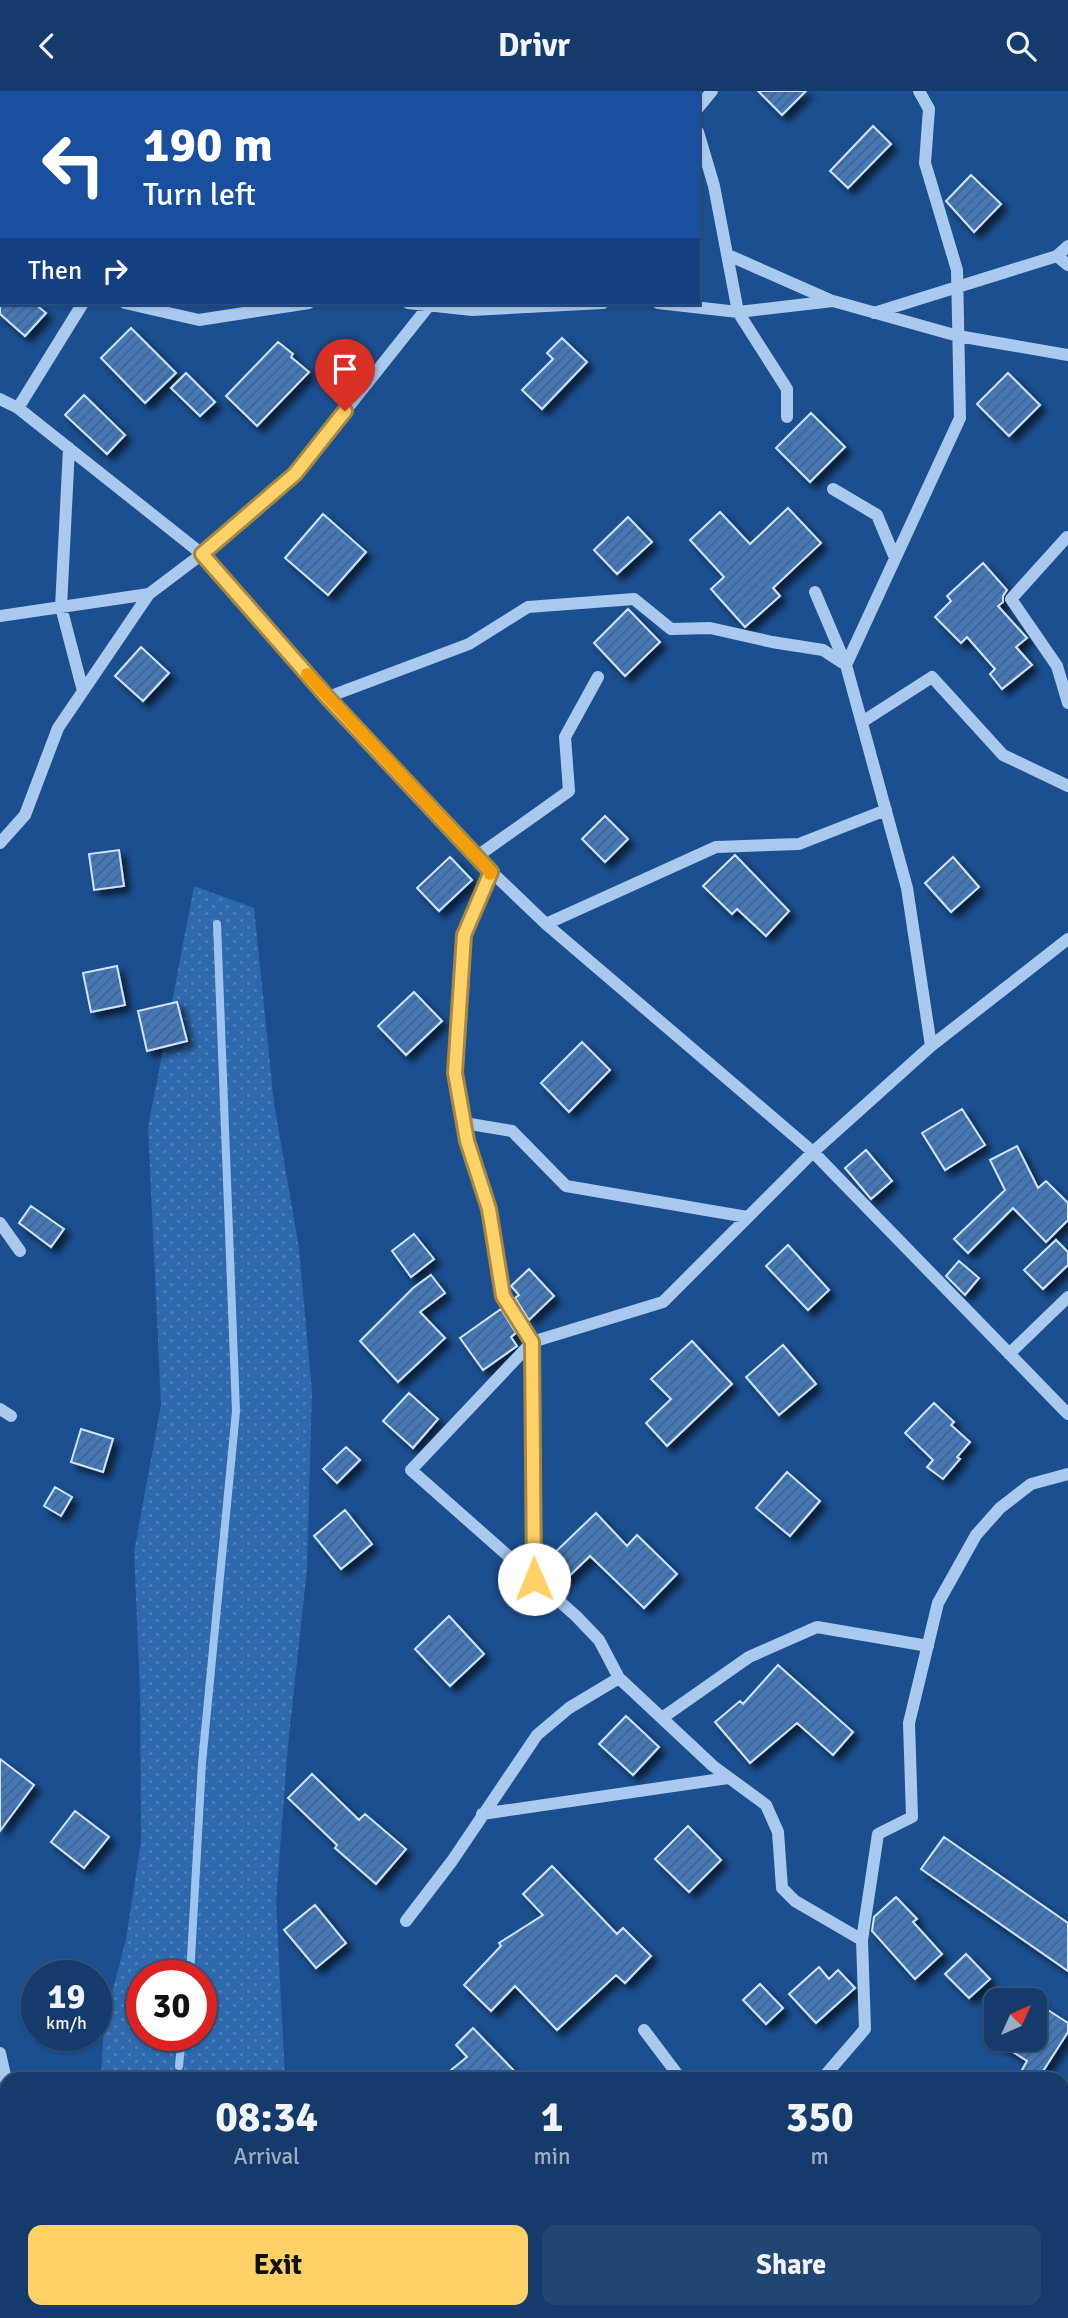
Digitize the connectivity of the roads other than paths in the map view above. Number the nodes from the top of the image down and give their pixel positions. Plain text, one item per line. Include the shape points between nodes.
1 (712, 91) edge
2 (919, 91) edge
3 (700, 106) edge
4 (700, 139) edge
5 (700, 181) edge
6 (714, 186) junction
7 (1068, 246) edge
8 (728, 255) junction
9 (1057, 256) junction
10 (1068, 265) edge
11 (957, 287) junction
12 (832, 301) junction
13 (82, 305) edge
14 (134, 305) edge
15 (296, 305) edge
16 (429, 305) edge
17 (460, 305) edge
18 (566, 305) edge
19 (676, 305) edge
20 (738, 312) junction
21 (874, 313) junction
22 (958, 336) junction
23 (1068, 355) edge
24 (0, 398) edge
25 (19, 408) junction
26 (787, 418) dead end
27 (69, 448) junction
28 (833, 489) dead end
29 (1067, 537) edge
30 (202, 554) junction
31 (895, 558) junction
32 (815, 592) dead end
33 (149, 594) junction
34 (61, 607) junction
35 (0, 617) edge
36 (846, 665) junction
37 (1062, 666) edge
38 (598, 677) dead end
39 (83, 691) junction
40 (328, 698) junction
41 (1068, 703) edge
42 (862, 722) junction
43 (1068, 786) edge
44 (886, 810) junction
45 (0, 843) edge
46 (476, 857) junction
47 (491, 872) junction
48 (545, 924) junction
49 (1068, 940) edge
50 (931, 1046) junction
51 (464, 1123) junction
52 (813, 1152) junction
53 (747, 1217) junction
54 (0, 1223) edge
55 (20, 1251) dead end
56 (1068, 1297) edge
57 (532, 1342) junction
58 (1009, 1354) junction
59 (1068, 1414) edge
60 (1068, 1474) edge
61 (534, 1579) junction
62 (928, 1646) junction
63 (619, 1678) junction
64 (662, 1719) junction
65 (728, 1778) junction
66 (482, 1814) junction
67 (406, 1921) dead end
68 (862, 1940) junction
69 (644, 2030) dead end
70 (0, 2053) edge
71 (4, 2072) edge
72 (676, 2072) edge
73 (828, 2072) edge

1 - 3 street
2 - 11 street via 929,109 925,163 957,270
4 - 6 street
5 - 6 street
6 - 8 street
7 - 9 street
8 - 12 street
8 - 20 street
9 - 10 street
9 - 11 street
11 - 21 street
11 - 22 street
12 - 20 street
12 - 21 street
13 - 25 street
14 - 15 street via 199,320
16 - 30 street via 295,474
17 - 18 street via 472,310
19 - 20 street
20 - 26 street via 787,389
21 - 22 street
22 - 23 street
22 - 31 street via 960,418
24 - 25 street
25 - 27 street
27 - 30 street
27 - 34 street
28 - 31 street via 877,515
29 - 37 street via 1011,599
30 - 33 street
30 - 40 street
31 - 36 street
32 - 36 street
33 - 34 street
33 - 39 street
34 - 35 street
34 - 39 street
36 - 40 street via 823,650 710,628 671,629 634,599 528,607 468,645
36 - 42 street
37 - 41 street
38 - 46 street via 565,737 569,791
39 - 45 street via 58,727 25,815
40 - 46 street
42 - 43 street via 932,677 1003,755
42 - 44 street
44 - 48 street via 799,844 716,847
44 - 50 street via 907,888
46 - 47 street
47 - 48 street
47 - 51 street via 464,935 455,1073
48 - 52 street
49 - 50 street
50 - 52 street
51 - 53 street via 512,1132 566,1186
51 - 57 street via 489,1209 503,1296
52 - 53 street
52 - 58 street
53 - 57 street via 663,1301
54 - 55 street
56 - 58 street
57 - 61 street
57 - 61 street via 411,1470
58 - 59 street
60 - 62 street via 1031,1484 976,1535 939,1603
61 - 63 street via 599,1640
62 - 64 street via 817,1627 749,1657
62 - 68 street via 909,1723 912,1817 878,1834
63 - 64 street
63 - 66 street via 569,1707 537,1734
64 - 65 street
65 - 66 street
65 - 68 street via 766,1805 778,1832 782,1888 795,1901
66 - 67 street
68 - 73 street via 864,2029
69 - 72 street
70 - 71 street

